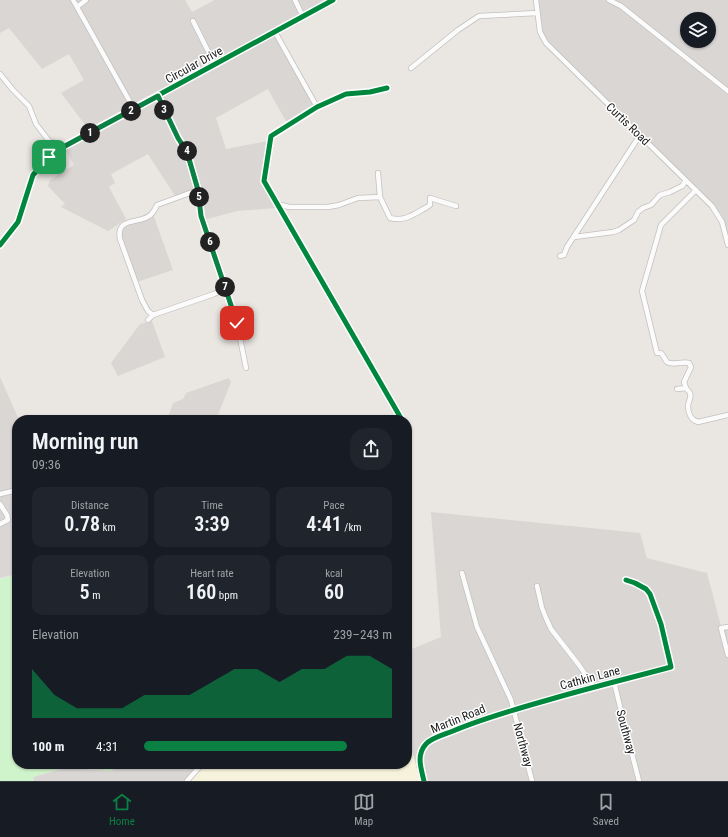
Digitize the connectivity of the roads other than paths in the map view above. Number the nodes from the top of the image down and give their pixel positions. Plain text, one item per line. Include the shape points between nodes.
1 (73, 0) edge
2 (86, 0) edge
3 (295, 0) edge
4 (333, 0) edge
5 (536, 0) edge
6 (609, 0) edge
7 (77, 7) junction
8 (537, 13) junction
9 (303, 17) junction
10 (193, 21) dead end
11 (275, 32) junction
12 (215, 65) junction
13 (411, 68) dead end
14 (0, 74) edge
15 (386, 88) dead end
16 (728, 91) edge
17 (158, 96) junction
18 (317, 107) junction
19 (134, 109) junction
20 (640, 135) junction
21 (63, 148) junction
22 (378, 174) dead end
23 (686, 181) junction
24 (198, 190) junction
25 (696, 190) junction
26 (380, 197) junction
27 (277, 204) junction
28 (456, 206) dead end
29 (726, 226) edge
30 (574, 237) junction
31 (0, 245) edge
32 (728, 245) edge
33 (560, 256) dead end
34 (225, 286) junction
35 (153, 315) junction
36 (148, 320) dead end
37 (246, 368) dead end
38 (686, 388) junction
39 (677, 389) dead end
40 (399, 415) edge
41 (728, 415) edge
42 (12, 491) edge
43 (0, 494) edge
44 (0, 504) edge
45 (0, 524) edge
46 (462, 573) dead end
47 (626, 580) dead end
48 (537, 586) dead end
49 (728, 627) edge
50 (728, 655) edge
51 (614, 682) junction
52 (594, 687) junction
53 (514, 709) junction
54 (198, 769) edge
55 (187, 781) edge
56 (424, 781) edge
57 (532, 781) edge
58 (639, 781) edge

1 - 7 street
2 - 7 street
3 - 9 street
4 - 9 street, Circular Drive
5 - 8 street, Curtis Road
6 - 16 street via 621,6
7 - 19 street
8 - 13 street via 479,16
8 - 20 street, Curtis Road via 540,32 546,43
9 - 11 street, Circular Drive
10 - 12 street
11 - 12 street, Circular Drive
11 - 18 street
12 - 17 street, Circular Drive
14 - 21 street via 29,106 36,124 49,141
15 - 18 street via 346,94
17 - 19 street, Circular Drive
17 - 24 street via 187,152
18 - 27 street via 271,136 264,181
19 - 21 street, Circular Drive
20 - 23 street, Curtis Road
20 - 30 street
21 - 31 street, Circular Drive via 49,157 33,176 18,222
22 - 26 street
23 - 25 street, Curtis Road
23 - 30 street via 682,186 660,195 651,205 638,212 634,220 619,230
24 - 34 street via 201,216
24 - 35 street via 157,205 148,217 125,224 119,229 120,239 142,300
25 - 29 street, Curtis Road via 712,206
25 - 38 street via 661,226 642,291 657,353 661,353 669,363 685,362 691,368 684,382
26 - 27 street via 358,198 328,207 289,207
26 - 28 street via 390,218 398,220 430,205 430,198
27 - 40 street
29 - 32 street, Curtis Road
30 - 33 street via 564,255
34 - 35 street via 214,294
34 - 37 street via 237,323
35 - 36 street
38 - 39 street
38 - 41 street via 690,393 688,407 694,421
42 - 43 street
44 - 45 street via 8,520
46 - 53 street, Northway via 477,627
47 - 51 street, Cathkin Lane via 646,589 650,594 661,624 671,667
48 - 52 street via 542,608 551,629
49 - 50 street via 721,628
51 - 52 street, Cathkin Lane
51 - 58 street, Southway
52 - 53 street, Cathkin Lane
53 - 56 street, Martin Road via 428,742 419,759
53 - 57 street, Northway
54 - 55 street

